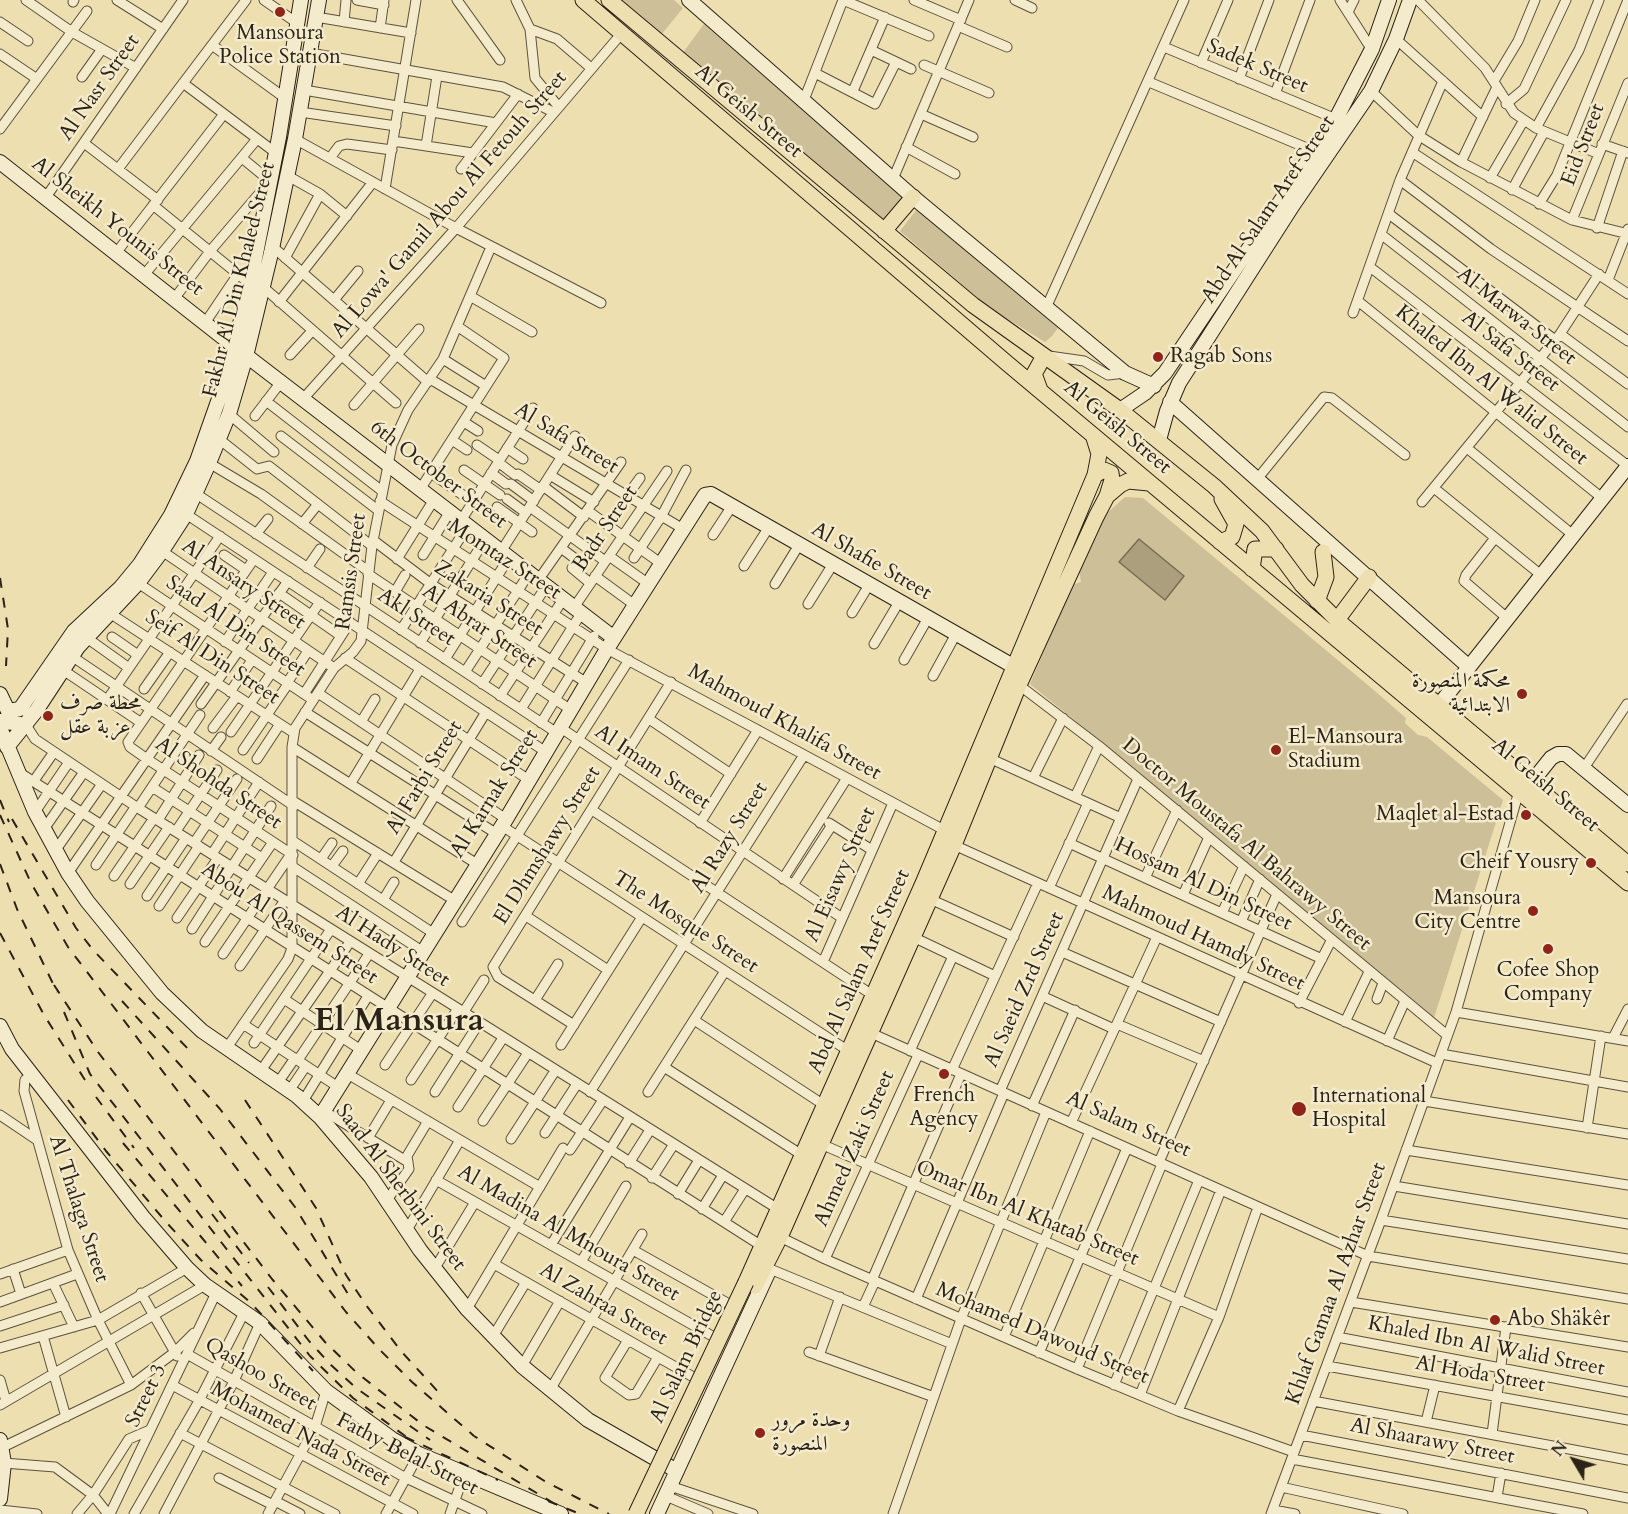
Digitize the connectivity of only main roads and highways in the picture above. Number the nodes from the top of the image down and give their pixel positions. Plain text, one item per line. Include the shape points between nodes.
1 (583, 0) edge
2 (609, 0) edge
3 (731, 102) junction
4 (719, 115) junction
5 (913, 197) road end
6 (884, 231) junction
7 (1044, 356) junction
8 (1042, 393) junction
9 (1094, 438) junction
10 (1095, 475) junction
11 (1149, 483) junction
12 (1214, 486) junction
13 (1107, 496) junction
14 (1220, 542) junction
15 (1276, 549) junction
16 (1323, 552) dead end
17 (1252, 569) junction
18 (1369, 578) road end
19 (1317, 601) junction
20 (1337, 620) junction
21 (1525, 787) junction
22 (1628, 864) edge
23 (1628, 883) edge
24 (777, 1213) joint
25 (780, 1237) joint
26 (744, 1293) junction
27 (636, 1514) edge
28 (646, 1514) edge

1 - 4 main road, Al Geish Street
2 - 3 main road, Al Geish Street
3 - 4 main road
3 - 6 main road, Al Geish Street
4 - 8 main road, Al Geish Street
5 - 6 main road
6 - 7 main road, Al Geish Street via 973,306
7 - 8 main road via 1034,374
7 - 12 main road, Al Geish Street via 1120,410
8 - 9 main road, Al Geish Street
9 - 10 main road, Abd Al Salam Aref Street via 1099,453
9 - 11 main road, Al Geish Street
10 - 13 main road via 1104,470 1111,473
10 - 24 main road, Abd Al Salam Aref Street
11 - 13 main road via 1128,481
11 - 14 main road, Al Geish Street
12 - 14 main road via 1236,524 1232,537
12 - 15 main road, Al Geish Street via 1247,515
13 - 25 main road, Abd Al Salam Aref Street via 1019,685 954,845
14 - 17 main road, Al Geish Street
15 - 17 main road via 1255,549
15 - 19 main road, Al Geish Street
16 - 19 main road via 1326,577
17 - 21 main road, Al Geish Street
18 - 20 main road
19 - 20 main road, Al Geish Street
20 - 21 main road, Al Geish Street via 1438,705
21 - 22 main road, Al Geish Street
21 - 23 main road, Al Geish Street
24 - 26 main road, Al Salam Bridge
25 - 26 main road, Al Salam Bridge
26 - 27 main road, Al Salam Bridge, bridge
26 - 28 main road, Al Salam Bridge

